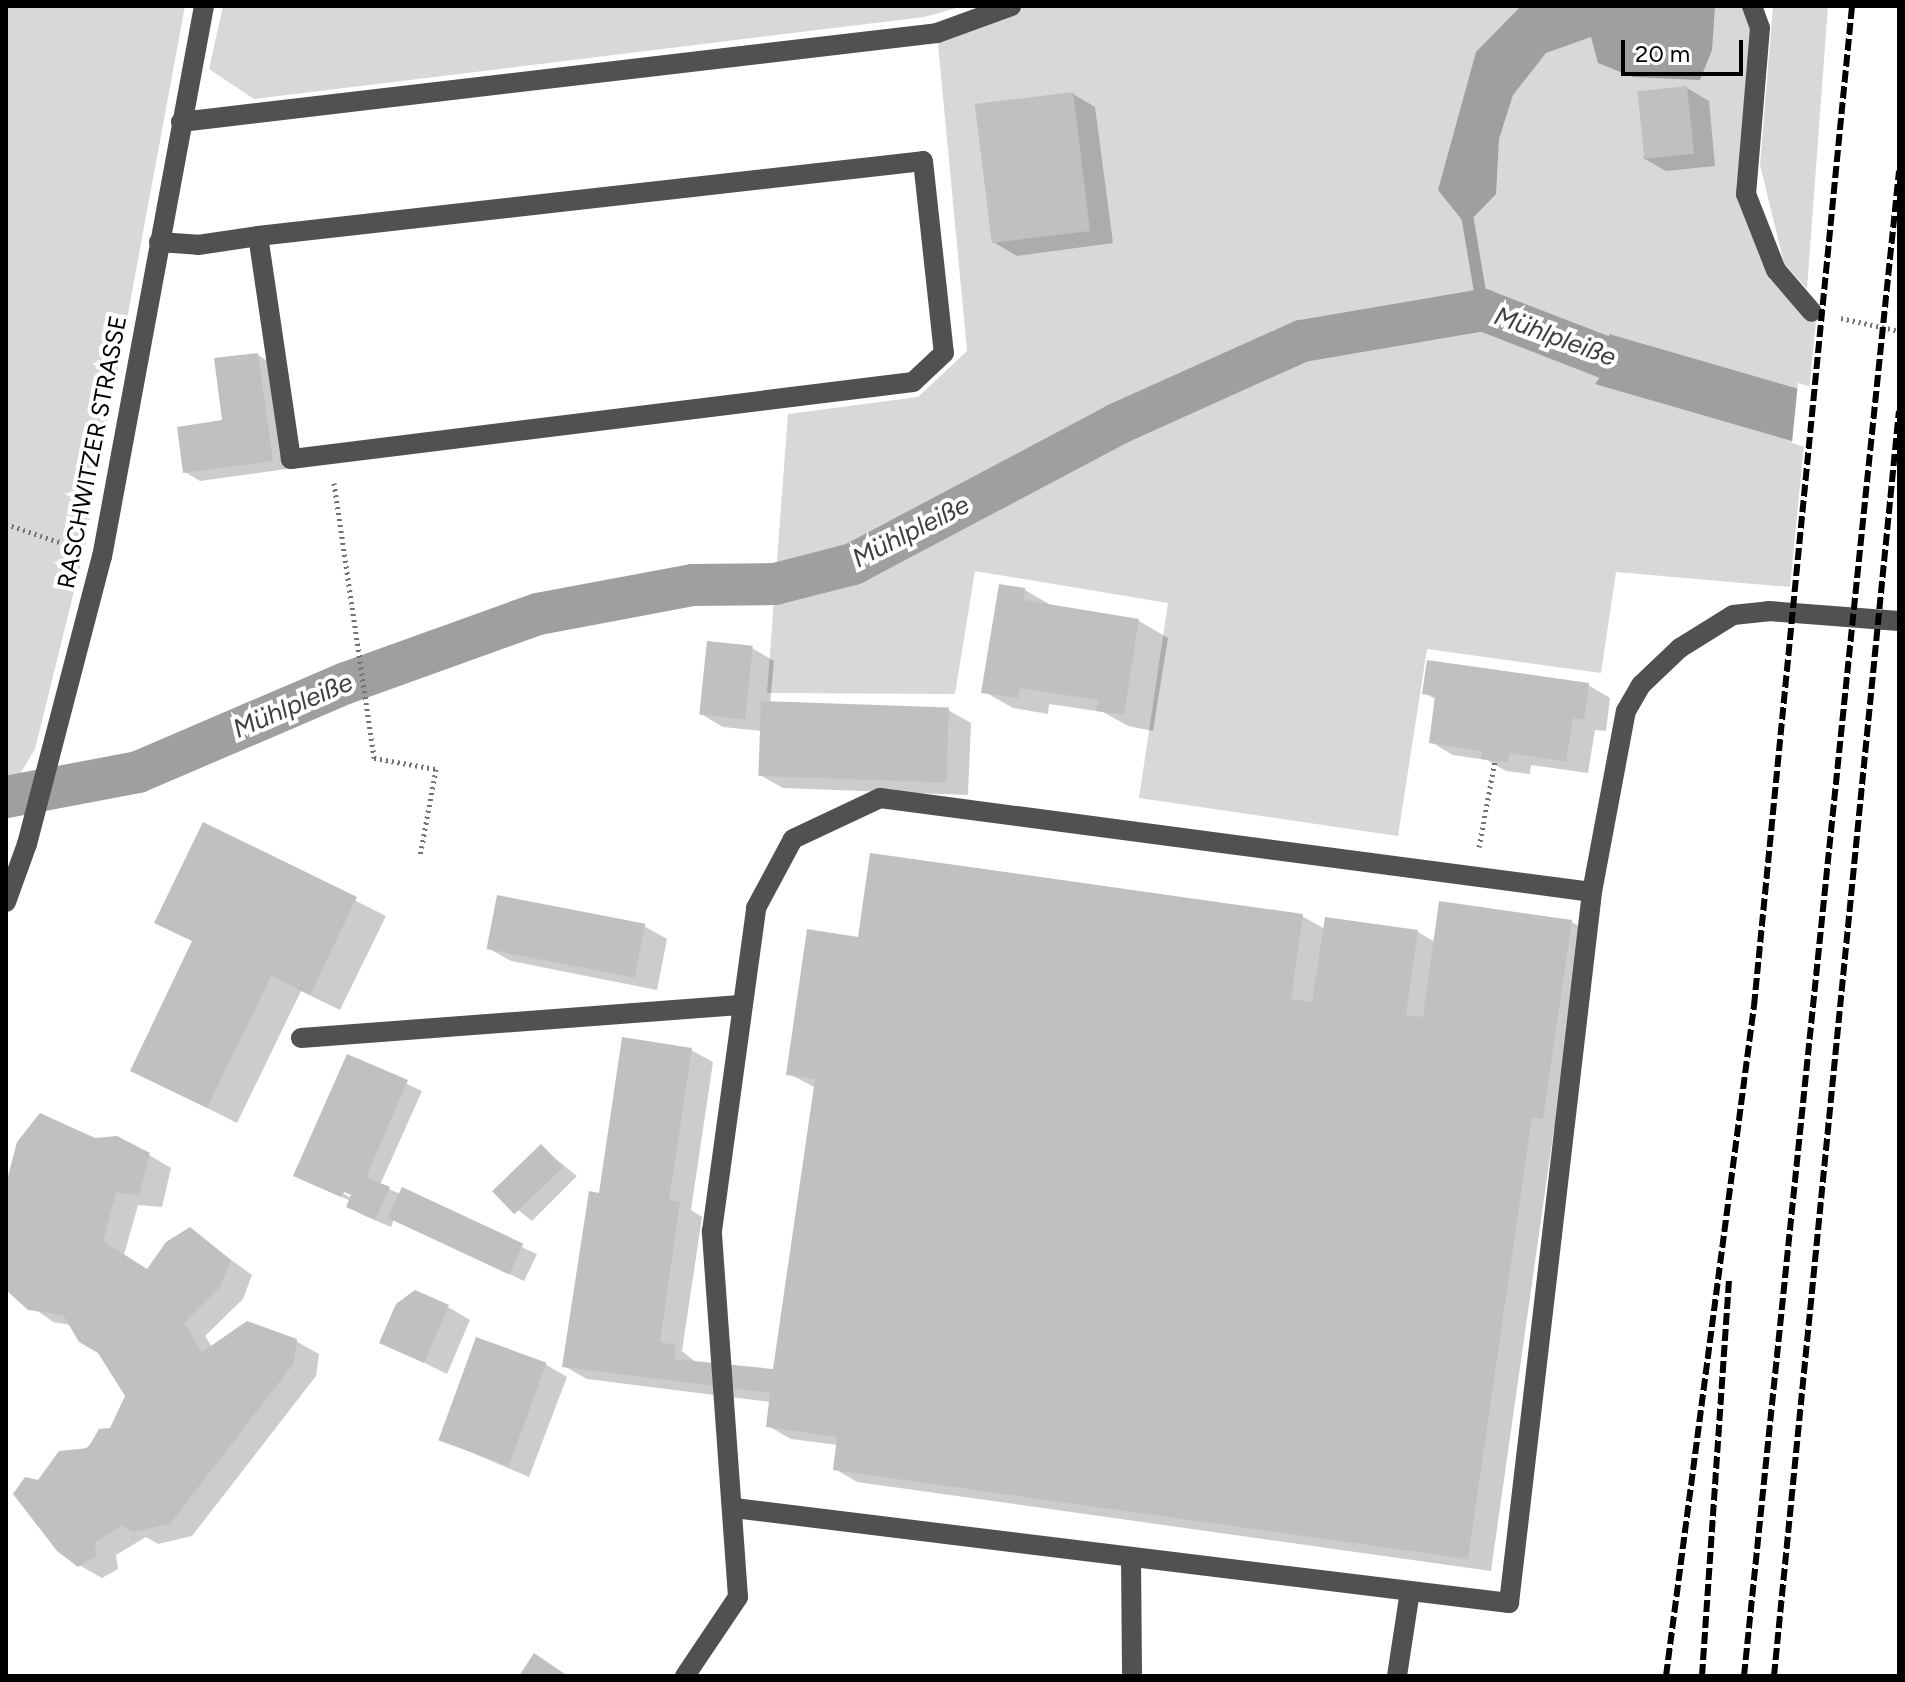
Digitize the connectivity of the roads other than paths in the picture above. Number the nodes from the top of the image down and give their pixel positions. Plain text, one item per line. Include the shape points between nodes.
1 (204, 6) edge
2 (1011, 6) edge
3 (1752, 6) edge
4 (181, 122) junction
5 (258, 236) junction
6 (159, 242) junction
7 (1812, 312) road end
8 (1899, 621) edge
9 (1592, 892) junction
10 (6, 902) edge
11 (740, 1005) junction
12 (301, 1038) dead end
13 (734, 1508) junction
14 (1131, 1557) junction
15 (1410, 1591) junction
16 (685, 1676) edge
17 (1132, 1676) edge
18 (1397, 1676) edge

1 - 4 street, RASCHWITZER STRASSE
2 - 4 street via 937,33
3 - 7 street via 1760,28 1746,194 1776,270
4 - 6 street, RASCHWITZER STRASSE
5 - 5 street via 923,161 944,353 913,382 291,459
5 - 6 street via 198,245
6 - 10 street, RASCHWITZER STRASSE via 102,557 27,844
8 - 9 street via 1769,611 1733,615 1680,648 1641,685 1626,711
9 - 11 street via 880,798 793,839 756,908
9 - 15 street via 1509,1603
11 - 12 street
11 - 13 street via 712,1231
13 - 14 street
13 - 16 street via 738,1597
14 - 15 street
14 - 17 street
15 - 18 street

